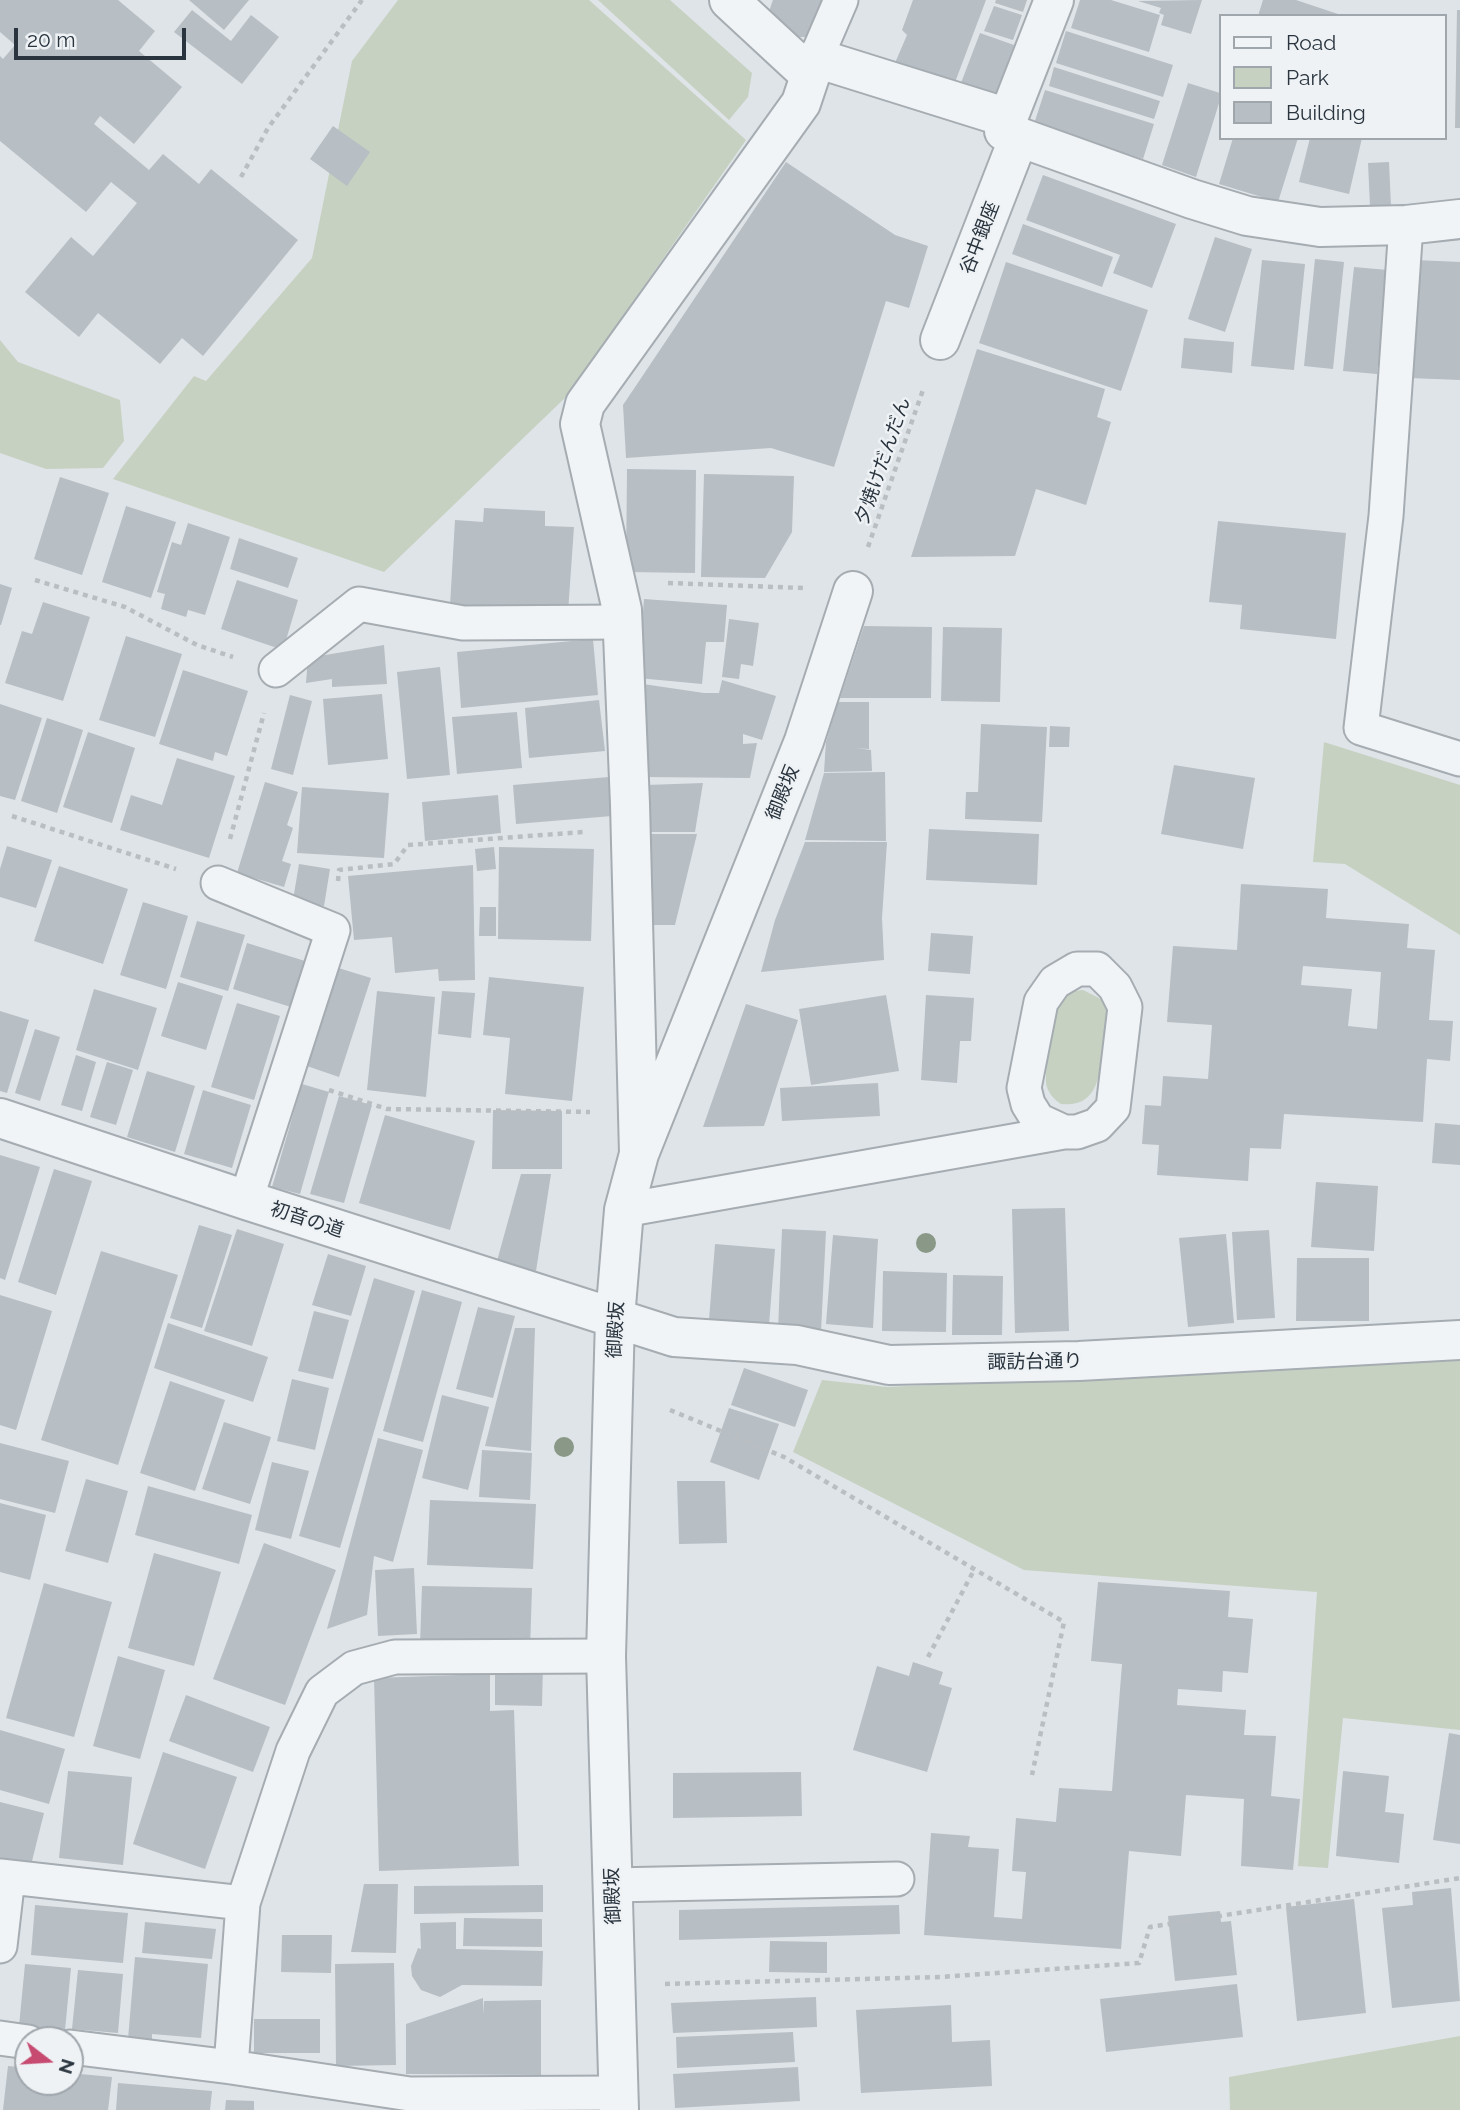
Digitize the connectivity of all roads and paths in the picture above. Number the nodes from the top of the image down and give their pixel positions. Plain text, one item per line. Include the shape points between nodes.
1 (362, 0) edge
2 (729, 0) edge
3 (841, 0) edge
4 (1054, 0) edge
5 (813, 66) junction
6 (1010, 129) junction
7 (241, 177) dead end
8 (1460, 219) edge
9 (1406, 225) junction
10 (940, 340) joint
11 (35, 580) dead end
12 (660, 582) dead end
13 (853, 591) junction
14 (622, 622) junction
15 (276, 670) junction
16 (1460, 759) edge
17 (12, 816) dead end
18 (585, 832) dead end
19 (218, 883) junction
20 (333, 930) junction
21 (286, 1076) junction
22 (591, 1112) dead end
23 (0, 1118) edge
24 (1064, 1132) junction
25 (639, 1154) junction
26 (246, 1200) junction
27 (624, 1210) junction
28 (615, 1318) junction
29 (1460, 1340) edge
30 (670, 1410) dead end
31 (974, 1570) junction
32 (606, 1656) junction
33 (928, 1657) dead end
34 (1032, 1775) dead end
35 (4, 1877) edge
36 (1460, 1878) edge
37 (897, 1879) dead end
38 (612, 1885) junction
39 (243, 1903) junction
40 (0, 1946) edge
41 (615, 1986) junction
42 (84, 2049) edge
43 (231, 2067) junction
44 (618, 2101) edge

1 - 7 path via 268,128
2 - 5 street
3 - 5 lane
4 - 6 street, 谷中銀座
5 - 6 street
5 - 14 street via 801,103 585,404 580,424
6 - 9 street via 1247,216 1320,227
6 - 10 street, 谷中銀座
8 - 9 street
9 - 16 lane via 1386,516 1361,727
10 - 13 path, 夕焼けだんだん
11 - 15 path via 125,607 197,645
12 - 13 path
13 - 25 street, 御殿坂 via 804,741
14 - 15 lane via 463,623 359,604
14 - 25 street
15 - 19 path
17 - 19 path
18 - 20 path via 408,845 394,864 340,870
19 - 20 lane
20 - 21 lane
21 - 22 path via 387,1109
21 - 26 lane
23 - 26 street, 初音の道
24 - 24 lane via 1038,1120 1024,1088 1041,1002 1055,982 1077,969 1097,969 1115,987 1125,1007 1113,1108 1097,1125
24 - 27 lane
25 - 27 street, 御殿坂
26 - 28 street, 初音の道
27 - 28 street, 御殿坂
28 - 29 street, 諏訪台通り via 674,1338 797,1345 889,1365 1079,1361
28 - 32 street, 御殿坂
30 - 31 path via 784,1457
31 - 33 path
31 - 34 path via 1064,1622
32 - 38 street, 御殿坂
32 - 39 lane via 395,1657 354,1668 322,1692 304,1726
35 - 39 lane
35 - 40 lane
36 - 41 path via 1150,1927 1139,1963 940,1976
37 - 38 lane
38 - 41 street, 御殿坂
39 - 43 lane
41 - 44 street, 御殿坂
42 - 43 lane
43 - 44 lane via 410,2094

